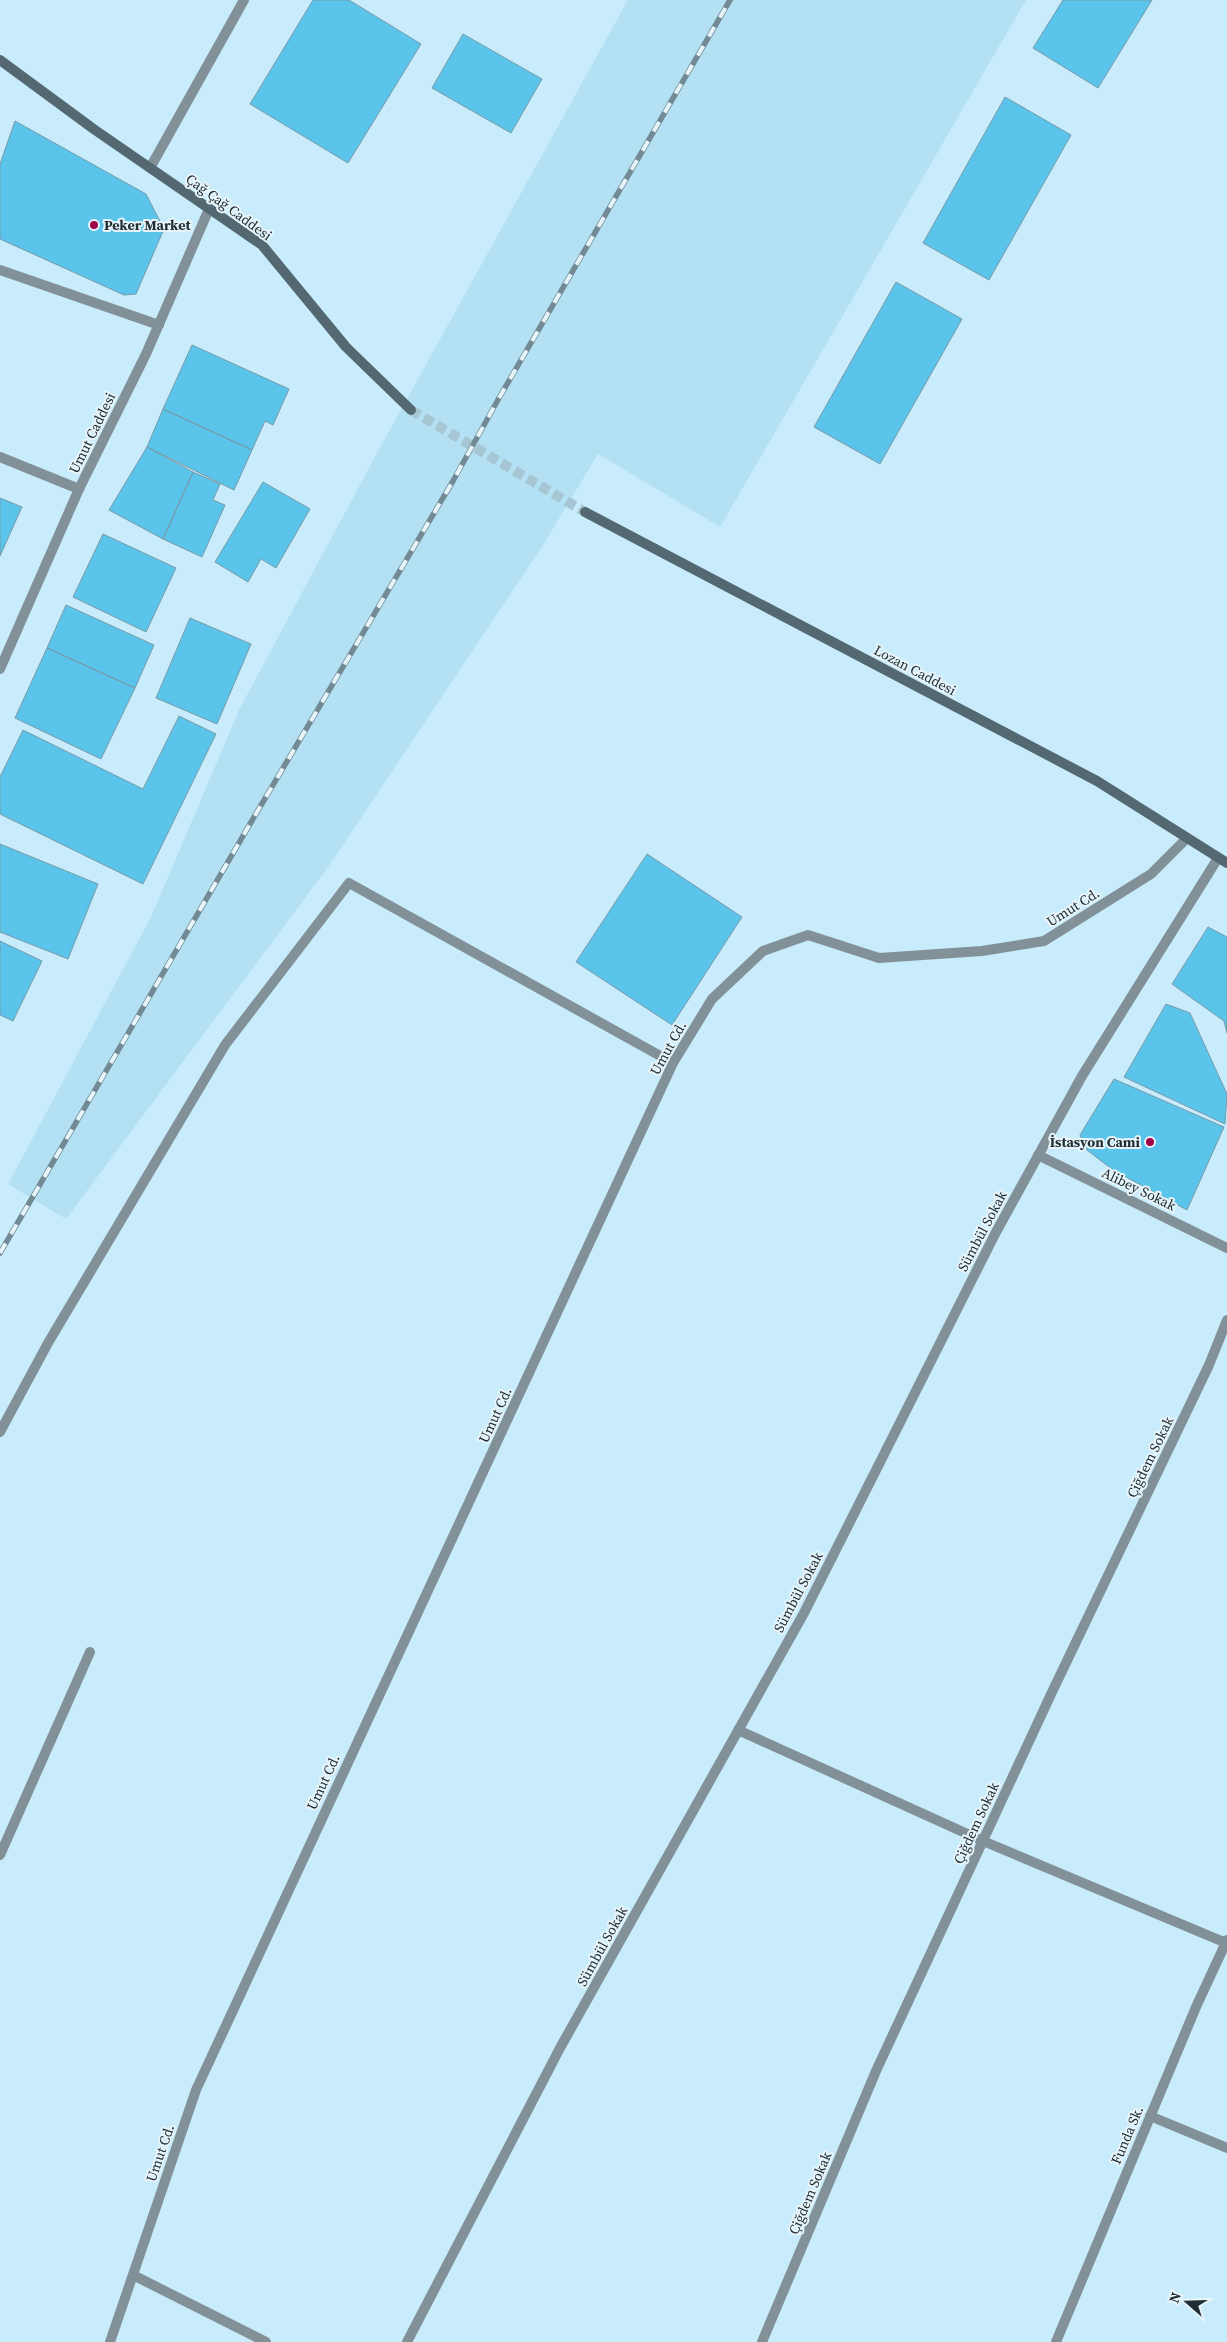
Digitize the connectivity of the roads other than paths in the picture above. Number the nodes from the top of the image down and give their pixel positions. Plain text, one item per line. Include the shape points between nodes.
1 (244, 0) edge
2 (0, 60) edge
3 (150, 168) junction
4 (210, 208) junction
5 (0, 270) edge
6 (159, 325) junction
7 (410, 410) tunnel mouth
8 (0, 457) edge
9 (79, 489) junction
10 (585, 512) tunnel mouth
11 (0, 669) edge
12 (1188, 838) junction
13 (1223, 861) edge
14 (673, 1064) junction
15 (1038, 1155) junction
16 (1227, 1248) edge
17 (1227, 1320) edge
18 (0, 1432) edge
19 (90, 1652) dead end
20 (738, 1730) junction
21 (983, 1841) junction
22 (0, 1855) edge
23 (1226, 1942) edge
24 (1150, 2116) junction
25 (1227, 2148) edge
26 (133, 2275) junction
27 (110, 2342) edge
28 (266, 2342) edge
29 (407, 2342) edge
30 (762, 2342) edge
31 (1056, 2342) edge

1 - 3 street
2 - 3 main road, Çağ Çağ Caddesi
3 - 4 main road, Çağ Çağ Caddesi
4 - 6 street, Umut Caddesi
4 - 7 main road, Çağ Çağ Caddesi via 262,245 346,347
5 - 6 street
6 - 9 street, Umut Caddesi
8 - 9 street
9 - 11 street, Umut Caddesi
10 - 12 main road, Lozan Caddesi via 1097,781
12 - 13 main road, Lozan Caddesi
12 - 14 street, Umut Cd. via 1151,874 1044,941 982,951 879,958 808,935 763,951 712,999
13 - 15 street, Sümbül Sokak via 1082,1076
14 - 18 street via 349,883 225,1045 48,1343
14 - 26 street, Umut Cd. via 196,2090
15 - 16 street, Alibey Sokak
15 - 20 street, Sümbül Sokak via 990,1242 804,1613
17 - 21 street, Çiğdem Sokak
19 - 22 street
20 - 21 street
20 - 29 street, Sümbül Sokak via 560,2048
21 - 23 street
21 - 30 street, Çiğdem Sokak via 876,2071
23 - 24 street, Funda Sk.
24 - 25 street
24 - 31 street, Funda Sk.
26 - 27 street, Umut Cd.
26 - 28 street

